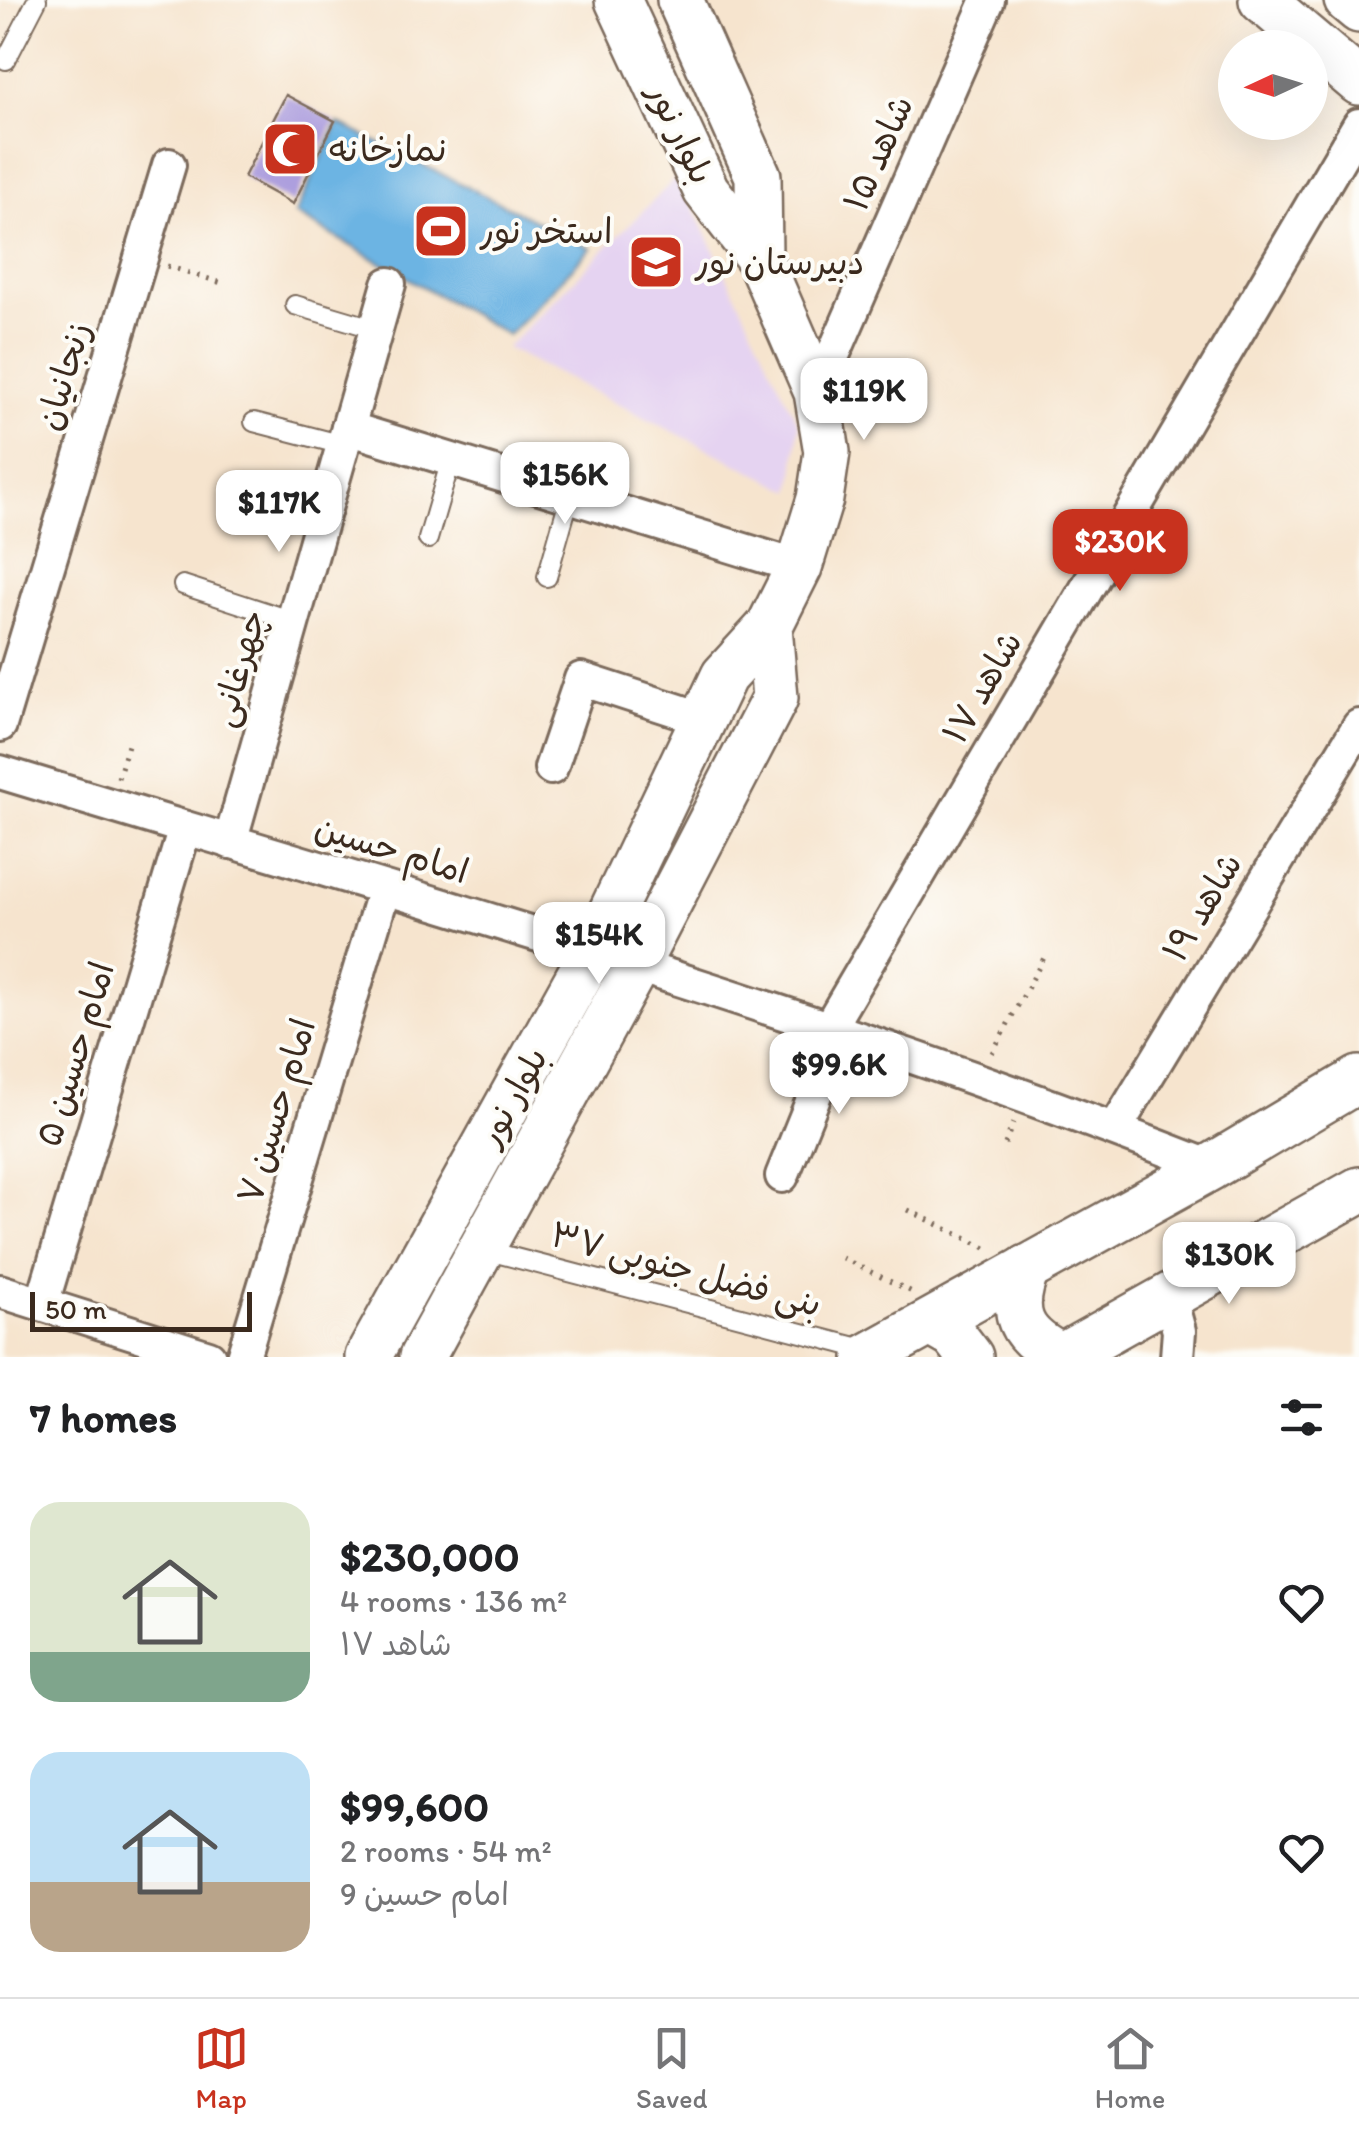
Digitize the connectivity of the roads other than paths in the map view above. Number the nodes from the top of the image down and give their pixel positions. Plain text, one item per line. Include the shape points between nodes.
1 (37, 0) edge
2 (618, 0) edge
3 (680, 0) edge
4 (988, 0) edge
5 (1262, 0) edge
6 (1347, 0) edge
7 (1359, 10) edge
8 (6, 60) dead end
9 (1359, 82) edge
10 (1359, 125) edge
11 (169, 165) dead end
12 (758, 258) junction
13 (389, 284) dead end
14 (296, 306) dead end
15 (376, 329) junction
16 (817, 392) junction
17 (254, 422) dead end
18 (345, 436) junction
19 (451, 460) junction
20 (570, 496) junction
21 (428, 539) dead end
22 (800, 566) junction
23 (547, 577) dead end
24 (183, 585) dead end
25 (293, 621) junction
26 (769, 627) junction
27 (707, 720) junction
28 (0, 725) edge
29 (1359, 726) edge
30 (550, 768) dead end
31 (0, 772) edge
32 (185, 828) junction
33 (230, 842) junction
34 (384, 889) junction
35 (593, 951) junction
36 (636, 968) junction
37 (833, 1033) junction
38 (1359, 1080) edge
39 (1115, 1129) junction
40 (1212, 1167) junction
41 (782, 1176) dead end
42 (1359, 1190) edge
43 (480, 1249) junction
44 (1027, 1268) junction
45 (0, 1291) edge
46 (1170, 1298) junction
47 (42, 1304) junction
48 (941, 1318) junction
49 (871, 1355) edge
50 (209, 1357) edge
51 (244, 1357) edge
52 (368, 1357) edge
53 (422, 1357) edge
54 (970, 1357) edge
55 (1061, 1357) edge
56 (1177, 1357) edge

1 - 8 lane
2 - 12 street, بلوار نور via 706,190
3 - 12 street, بلوار نور via 758,176
4 - 16 street, شاهد ۱۵
5 - 9 street
6 - 7 street
10 - 37 street, شاهد ۱۷
11 - 28 street, زنجانیان
12 - 16 street, بلوار نور
13 - 15 street, چهرغانی
14 - 15 lane
15 - 18 street, چهرغانی
16 - 22 street, بلوار نور via 827,452
17 - 18 lane
18 - 19 street
18 - 25 street, چهرغانی
19 - 20 street
19 - 21 lane
20 - 22 street
20 - 23 lane
22 - 26 street, بلوار نور
24 - 25 lane
25 - 33 street, چهرغانی
26 - 27 street, بلوار نور via 724,676
26 - 36 street, بلوار نور via 775,698
27 - 30 street via 581,679
27 - 35 street, بلوار نور
29 - 39 street, شاهد ۱۹
31 - 32 street, امام حسین
32 - 33 street, امام حسین
32 - 47 street, امام حسین ۵
33 - 34 street, امام حسین
34 - 35 street, امام حسین
34 - 51 street, امام حسین ۷
35 - 36 street, امام حسین
35 - 52 street, بلوار نور
36 - 37 street, امام حسین
36 - 43 street, بلوار نور
37 - 39 street, امام حسین
37 - 41 street, شاهد ۱۷
38 - 40 street
39 - 40 street, امام حسین
40 - 44 street
42 - 46 street
43 - 49 lane, بنی فضل جنوبی ۳۷
43 - 53 street, بلوار نور
44 - 48 street
44 - 55 street via 1017,1294 1020,1322 1036,1344
45 - 47 street
46 - 55 street
46 - 56 street via 1179,1331
47 - 50 street
48 - 49 street
48 - 54 street

